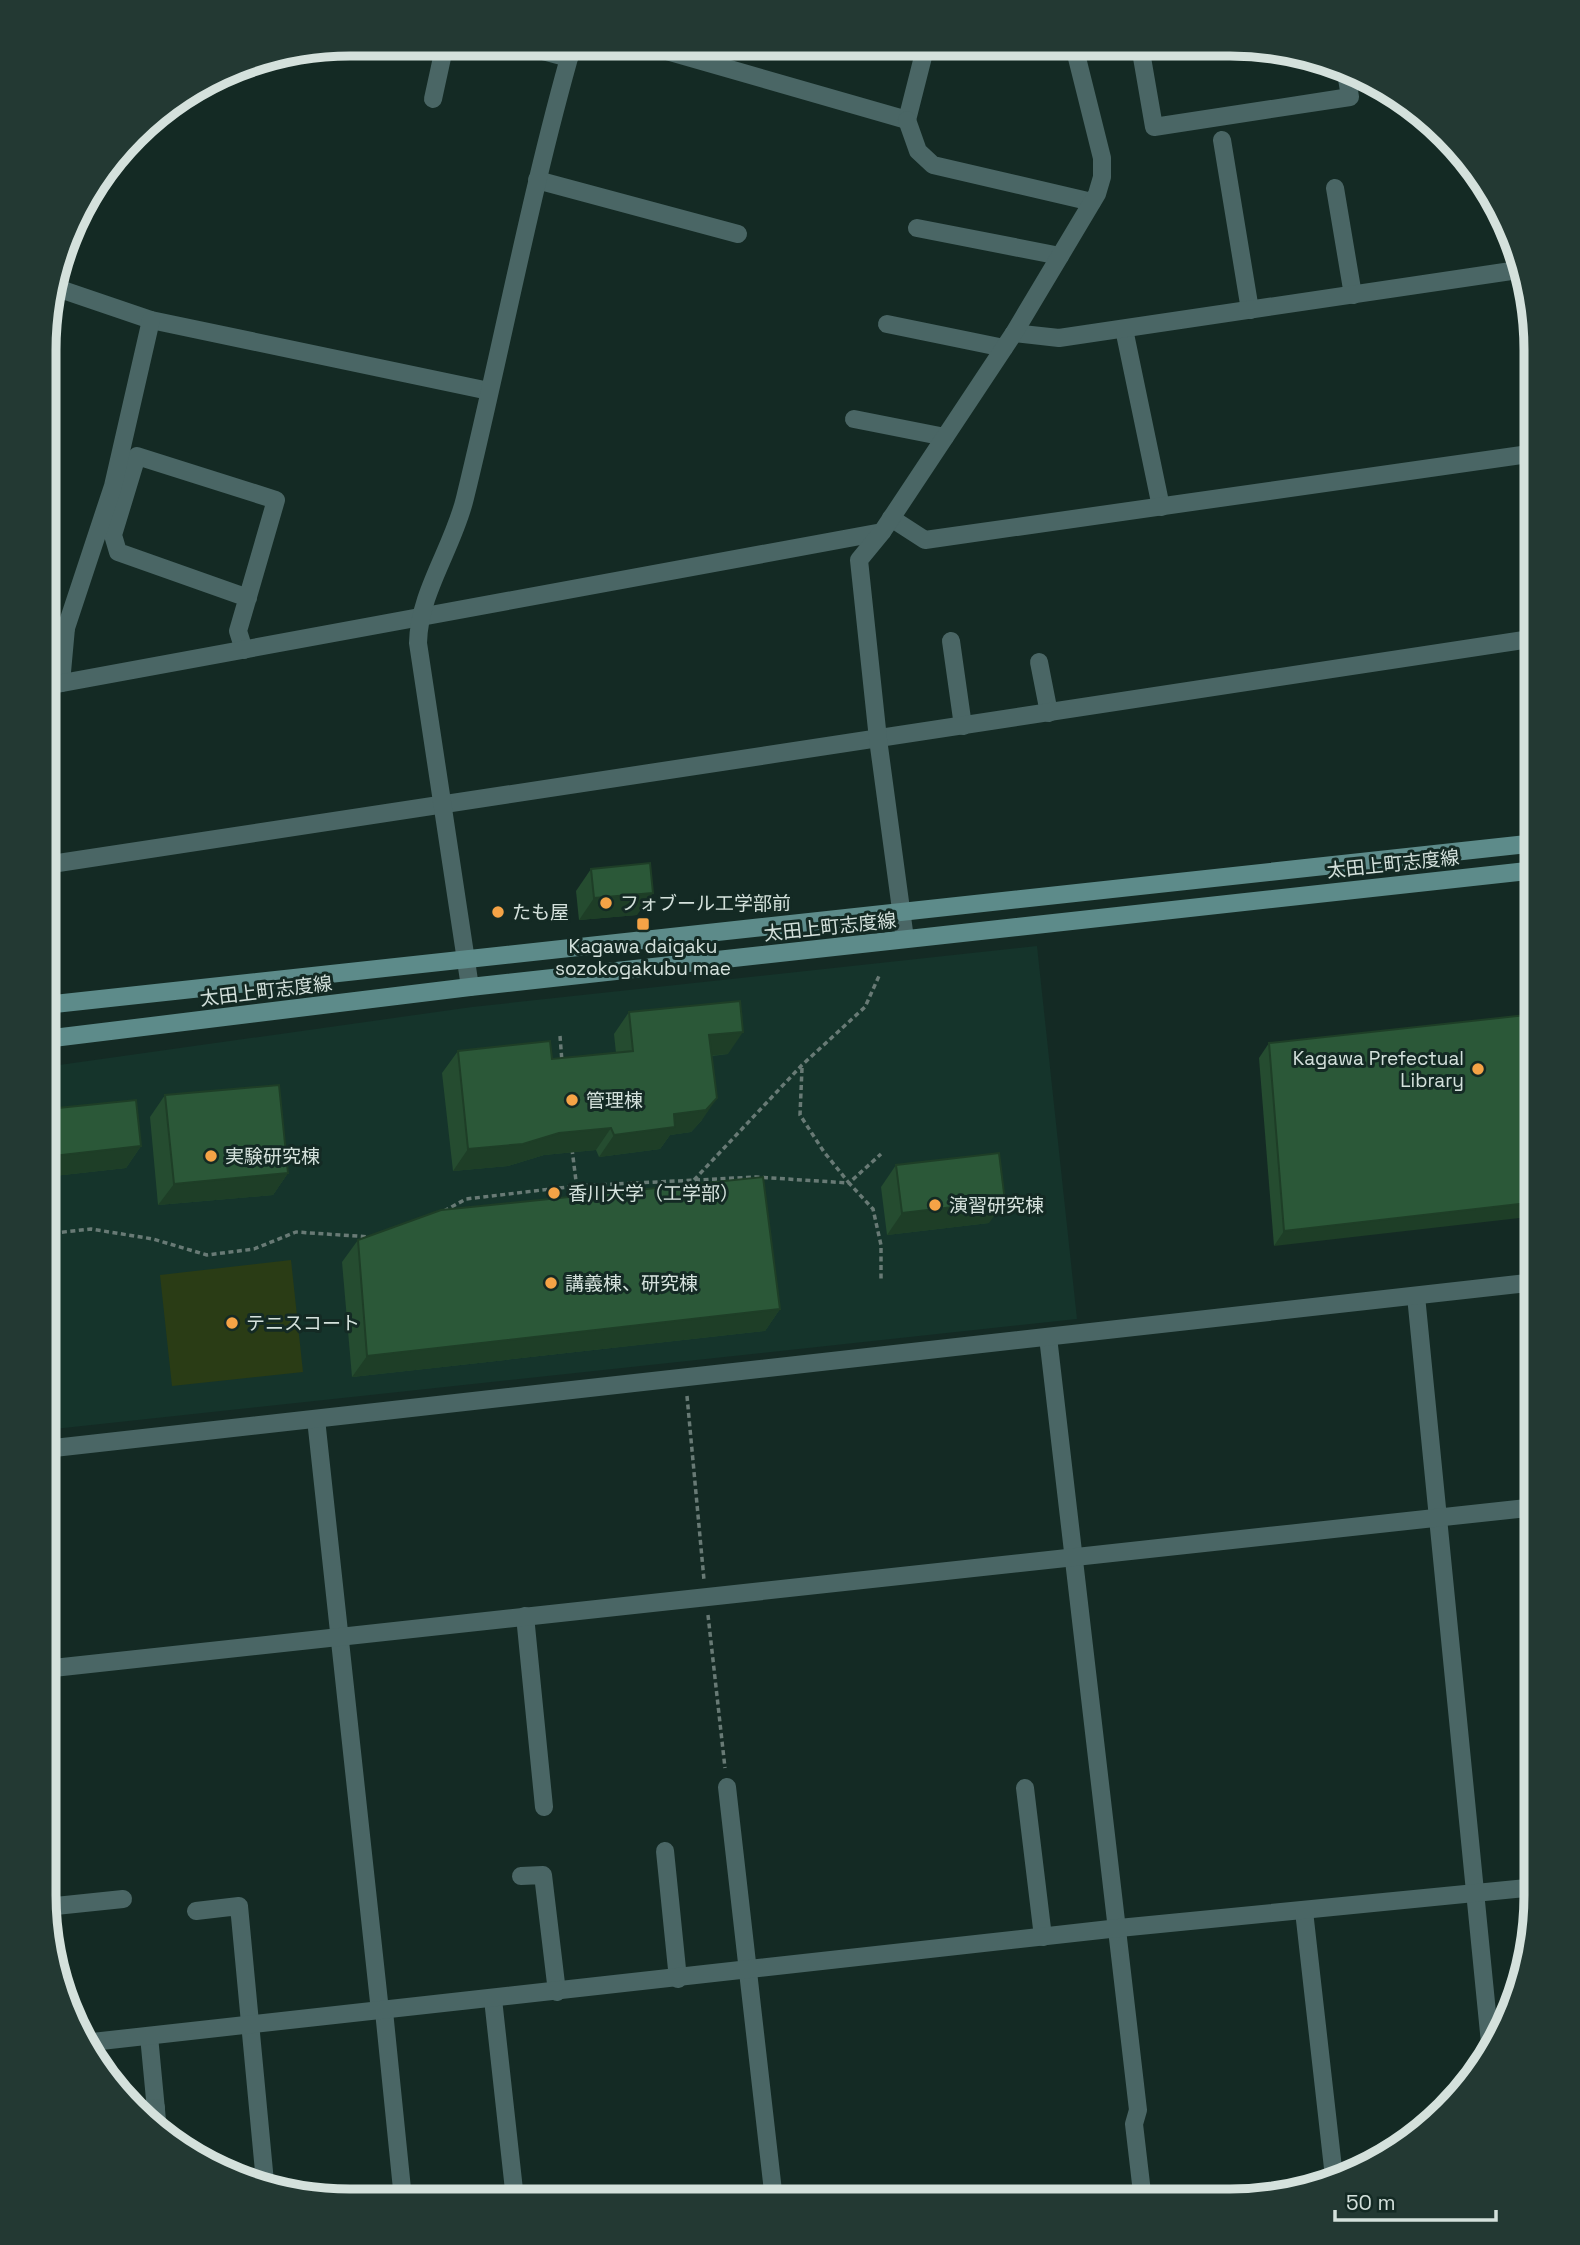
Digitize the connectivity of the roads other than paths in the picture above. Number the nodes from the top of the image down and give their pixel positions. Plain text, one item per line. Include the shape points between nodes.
1 (442, 56) edge
2 (570, 56) edge
3 (684, 56) edge
4 (923, 56) edge
5 (1076, 56) edge
6 (1142, 56) edge
7 (1347, 80) edge
8 (433, 99) dead end
9 (907, 120) junction
10 (1222, 141) dead end
11 (537, 180) junction
12 (1335, 188) dead end
13 (1092, 202) junction
14 (917, 228) dead end
15 (738, 234) dead end
16 (1060, 256) junction
17 (1513, 271) edge
18 (62, 290) edge
19 (1353, 295) junction
20 (1250, 310) junction
21 (151, 320) junction
22 (887, 324) dead end
23 (1124, 329) junction
24 (1014, 333) junction
25 (1003, 348) junction
26 (489, 391) junction
27 (854, 419) dead end
28 (945, 437) junction
29 (1524, 455) edge
30 (1161, 507) junction
31 (886, 525) junction
32 (248, 598) junction
33 (418, 620) junction
34 (66, 628) junction
35 (56, 629) edge
36 (1524, 640) edge
37 (951, 641) dead end
38 (244, 650) junction
39 (1040, 662) dead end
40 (56, 672) edge
41 (56, 684) edge
42 (1049, 713) junction
43 (963, 726) junction
44 (878, 739) junction
45 (442, 806) junction
46 (1524, 844) edge
47 (56, 864) edge
48 (1524, 871) edge
49 (901, 911) junction
50 (905, 939) junction
51 (465, 959) junction
52 (470, 988) junction
53 (56, 1004) edge
54 (56, 1038) edge
55 (1524, 1283) edge
56 (1416, 1296) junction
57 (1048, 1337) junction
58 (316, 1419) junction
59 (56, 1448) edge
60 (1524, 1508) edge
61 (1439, 1518) junction
62 (1073, 1555) junction
63 (525, 1616) junction
64 (338, 1637) junction
65 (56, 1668) edge
66 (727, 1787) dead end
67 (1025, 1788) dead end
68 (544, 1807) dead end
69 (665, 1851) dead end
70 (521, 1876) dead end
71 (1524, 1887) edge
72 (1475, 1893) junction
73 (123, 1899) dead end
74 (57, 1906) edge
75 (196, 1911) dead end
76 (1304, 1911) junction
77 (1119, 1928) junction
78 (1043, 1937) junction
79 (747, 1972) junction
80 (678, 1979) junction
81 (557, 1992) junction
82 (493, 1999) junction
83 (382, 2011) junction
84 (248, 2024) junction
85 (1489, 2034) edge
86 (149, 2036) junction
87 (95, 2042) edge
88 (156, 2108) junction
89 (148, 2109) edge
90 (157, 2117) edge
91 (1334, 2170) edge
92 (264, 2176) edge
93 (401, 2189) edge
94 (513, 2189) edge
95 (773, 2189) edge
96 (1142, 2189) edge

1 - 8 street
2 - 11 street
3 - 9 street
4 - 9 street
5 - 13 street via 1102,158 1102,177
6 - 7 street via 1154,127 1350,97
9 - 13 street via 918,151 933,165
10 - 20 street
11 - 15 street
11 - 26 street
12 - 19 street
13 - 16 street
14 - 16 street
16 - 24 street
17 - 19 street
18 - 21 street
19 - 20 street
20 - 23 street
21 - 26 street
21 - 34 street via 113,486
22 - 25 street
23 - 24 street via 1059,338
23 - 30 street
24 - 25 street
25 - 28 street
26 - 33 street via 464,502
27 - 28 street
28 - 31 street
29 - 30 street
30 - 31 street via 925,540
31 - 33 street
31 - 44 street via 859,560
32 - 32 street via 276,500 137,456 113,535 118,552
32 - 38 street via 238,631
33 - 38 street
33 - 45 street
34 - 35 street
34 - 40 street
36 - 42 street
37 - 43 street
38 - 41 street
39 - 42 street
42 - 43 street
43 - 44 street
44 - 45 street
44 - 49 street
45 - 47 street
45 - 51 street
46 - 49 main road, 太田上町志度線
48 - 50 main road, 太田上町志度線
49 - 50 street
49 - 51 main road, 太田上町志度線
50 - 52 main road, 太田上町志度線
51 - 52 street
51 - 53 main road, 太田上町志度線
52 - 54 main road, 太田上町志度線
55 - 56 street
56 - 57 street
56 - 61 street
57 - 58 street
57 - 62 street
58 - 59 street
58 - 64 street
60 - 61 street
61 - 62 street
61 - 72 street
62 - 63 street
62 - 77 street
63 - 64 street
63 - 68 street
64 - 65 street
64 - 83 street
66 - 79 street
67 - 78 street
69 - 80 street
70 - 81 street via 543,1875
71 - 72 street
72 - 76 street
72 - 85 street
73 - 74 street
75 - 84 street via 239,1906
76 - 77 street
76 - 91 street
77 - 78 street
77 - 96 street
78 - 79 street
79 - 80 street
79 - 95 street
80 - 81 street
81 - 82 street
82 - 83 street
82 - 94 street
83 - 84 street
83 - 93 street
84 - 86 street
84 - 92 street
86 - 87 street
86 - 88 street
88 - 89 street
88 - 90 street

